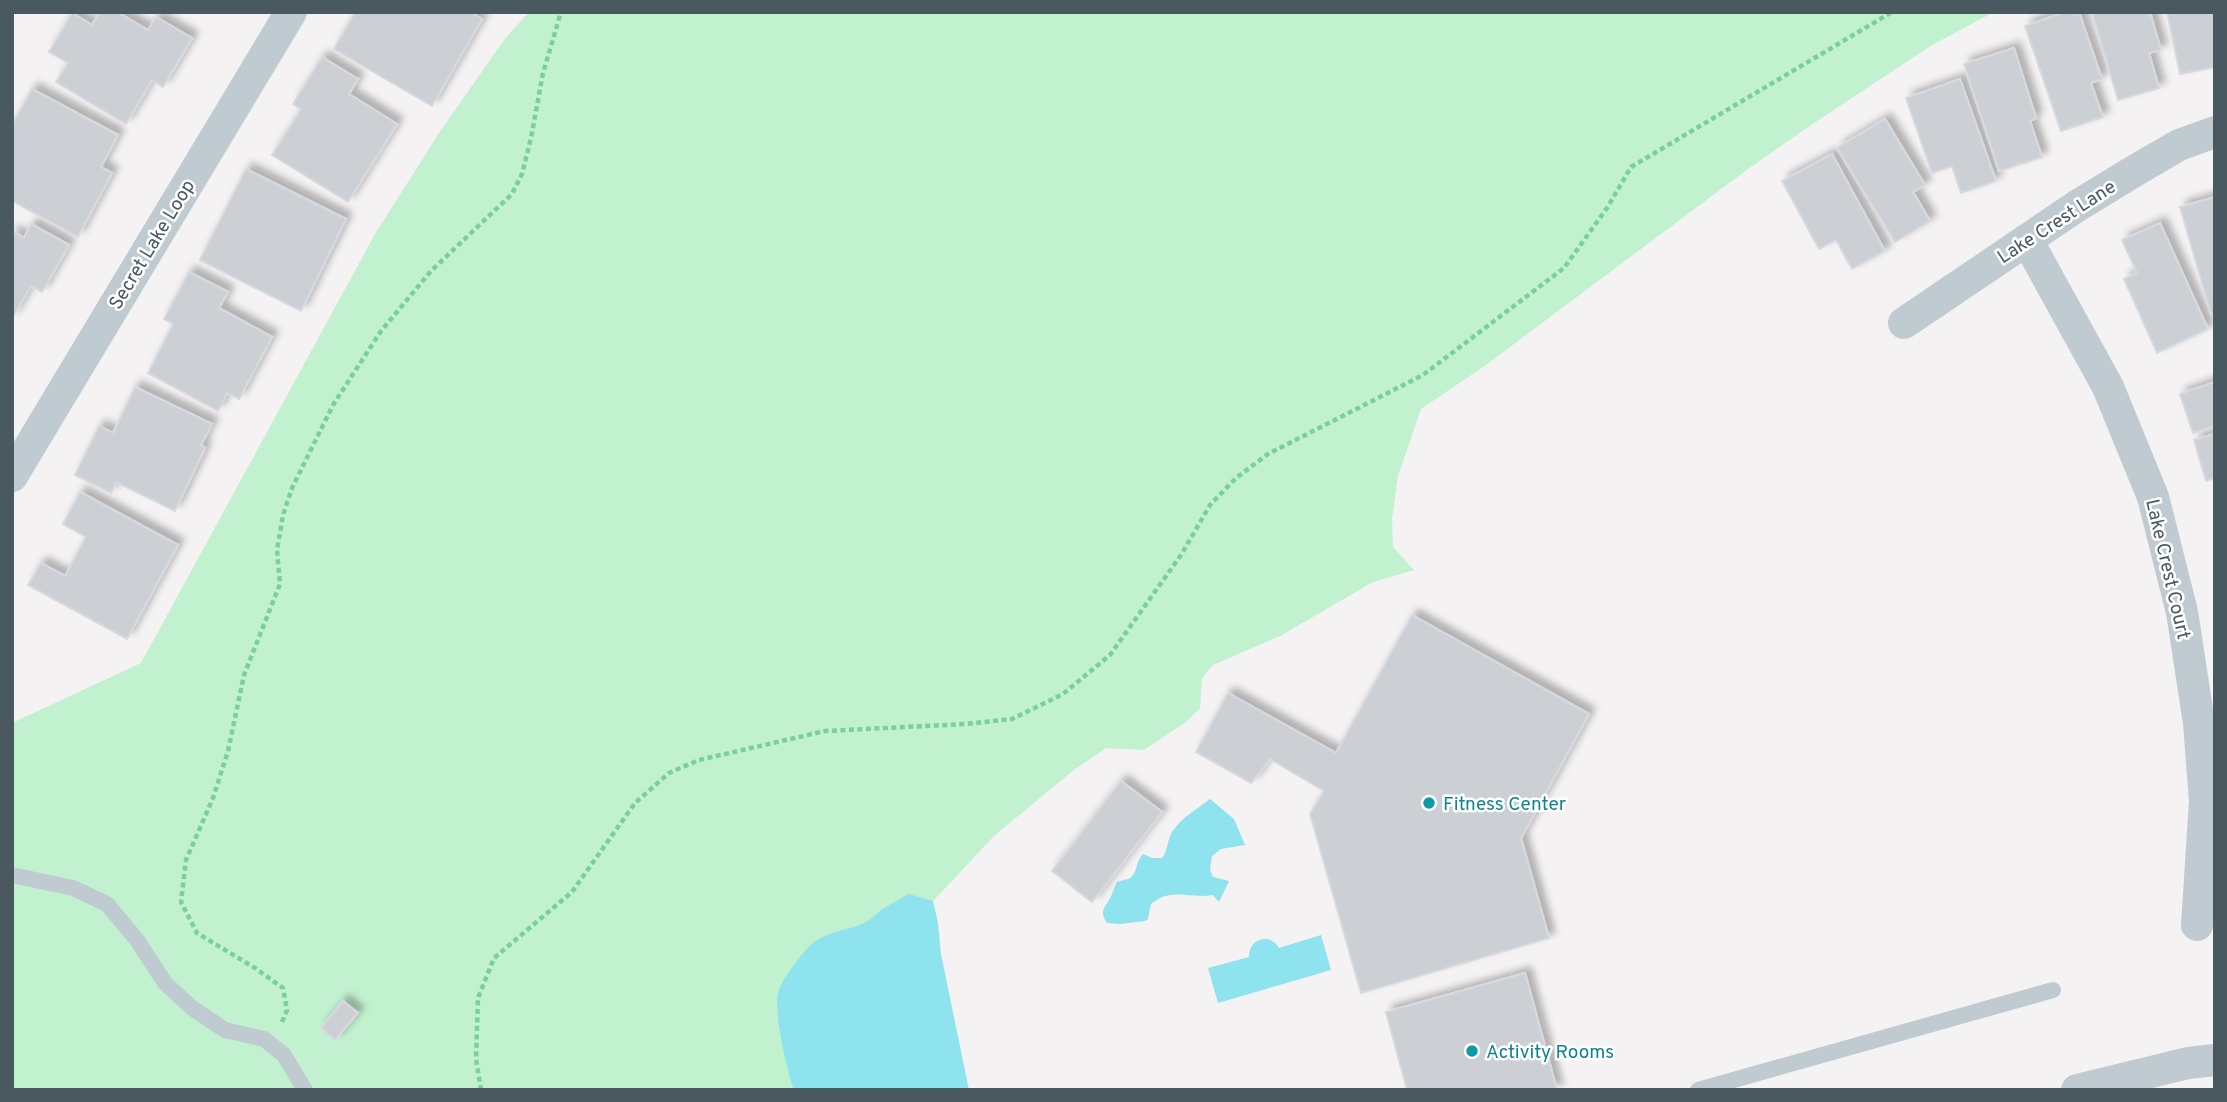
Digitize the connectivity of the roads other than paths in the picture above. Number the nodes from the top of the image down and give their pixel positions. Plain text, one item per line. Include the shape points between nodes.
1 (290, 12) edge
2 (2215, 132) edge
3 (2027, 240) junction
4 (1904, 323) dead end
5 (12, 476) edge
6 (12, 875) edge
7 (2197, 925) dead end
8 (2053, 989) dead end
9 (2215, 1060) edge
10 (305, 1090) edge
11 (1698, 1090) edge
12 (2077, 1090) edge

1 - 5 street, Secret Lake Loop
2 - 3 street, Lake Crest Lane via 2179,145
3 - 4 street, Lake Crest Lane
3 - 7 street, Lake Crest Court via 2108,387 2153,497 2173,574 2199,723 2204,802
6 - 10 lane via 73,888 107,904 165,983 225,1030 264,1039 284,1055
8 - 11 lane
9 - 12 street

